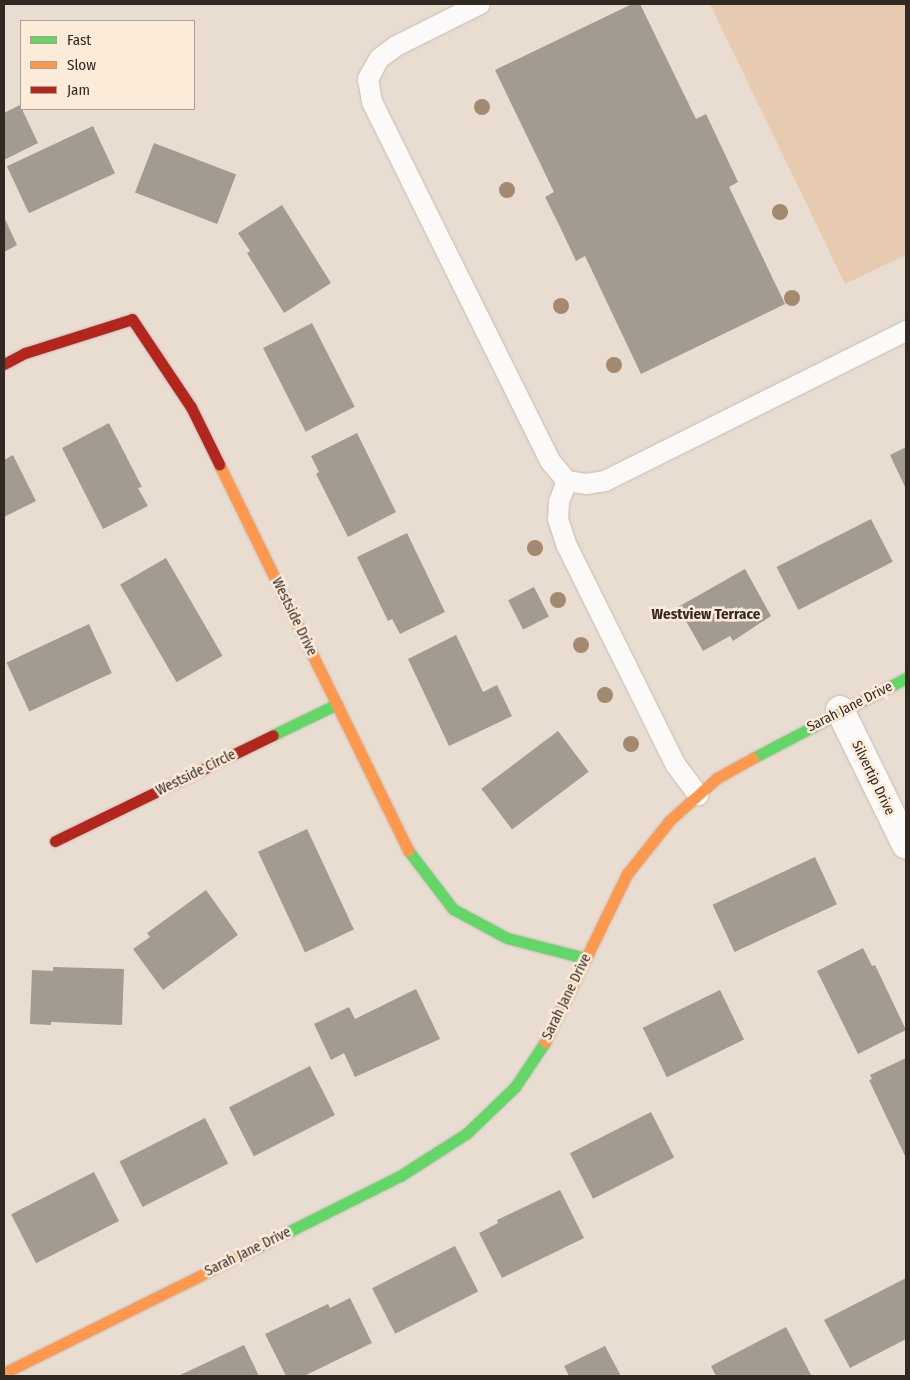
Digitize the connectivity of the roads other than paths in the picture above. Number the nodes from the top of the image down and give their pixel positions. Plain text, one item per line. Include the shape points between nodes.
1 (480, 4) edge
2 (906, 331) edge
3 (4, 364) edge
4 (567, 481) junction
5 (906, 678) edge
6 (337, 704) junction
7 (840, 710) junction
8 (698, 795) junction
9 (55, 841) dead end
10 (906, 845) edge
11 (585, 958) junction
12 (4, 1373) edge

1 - 4 lane via 396,46 379,59 368,79 372,102 550,460
2 - 4 lane via 605,480 586,484
3 - 6 street, Westside Drive via 25,353 132,319 191,407
4 - 8 lane via 559,502 558,519 566,544 675,764
5 - 7 street, Sarah Jane Drive
6 - 9 street, Westside Circle
6 - 11 street, Westside Drive via 413,861 453,909 507,938
7 - 8 street, Sarah Jane Drive via 717,778
7 - 10 street, Silvertip Drive
8 - 11 street, Sarah Jane Drive via 670,820 627,874
11 - 12 street, Sarah Jane Drive via 554,1030 515,1086 468,1133 400,1176

